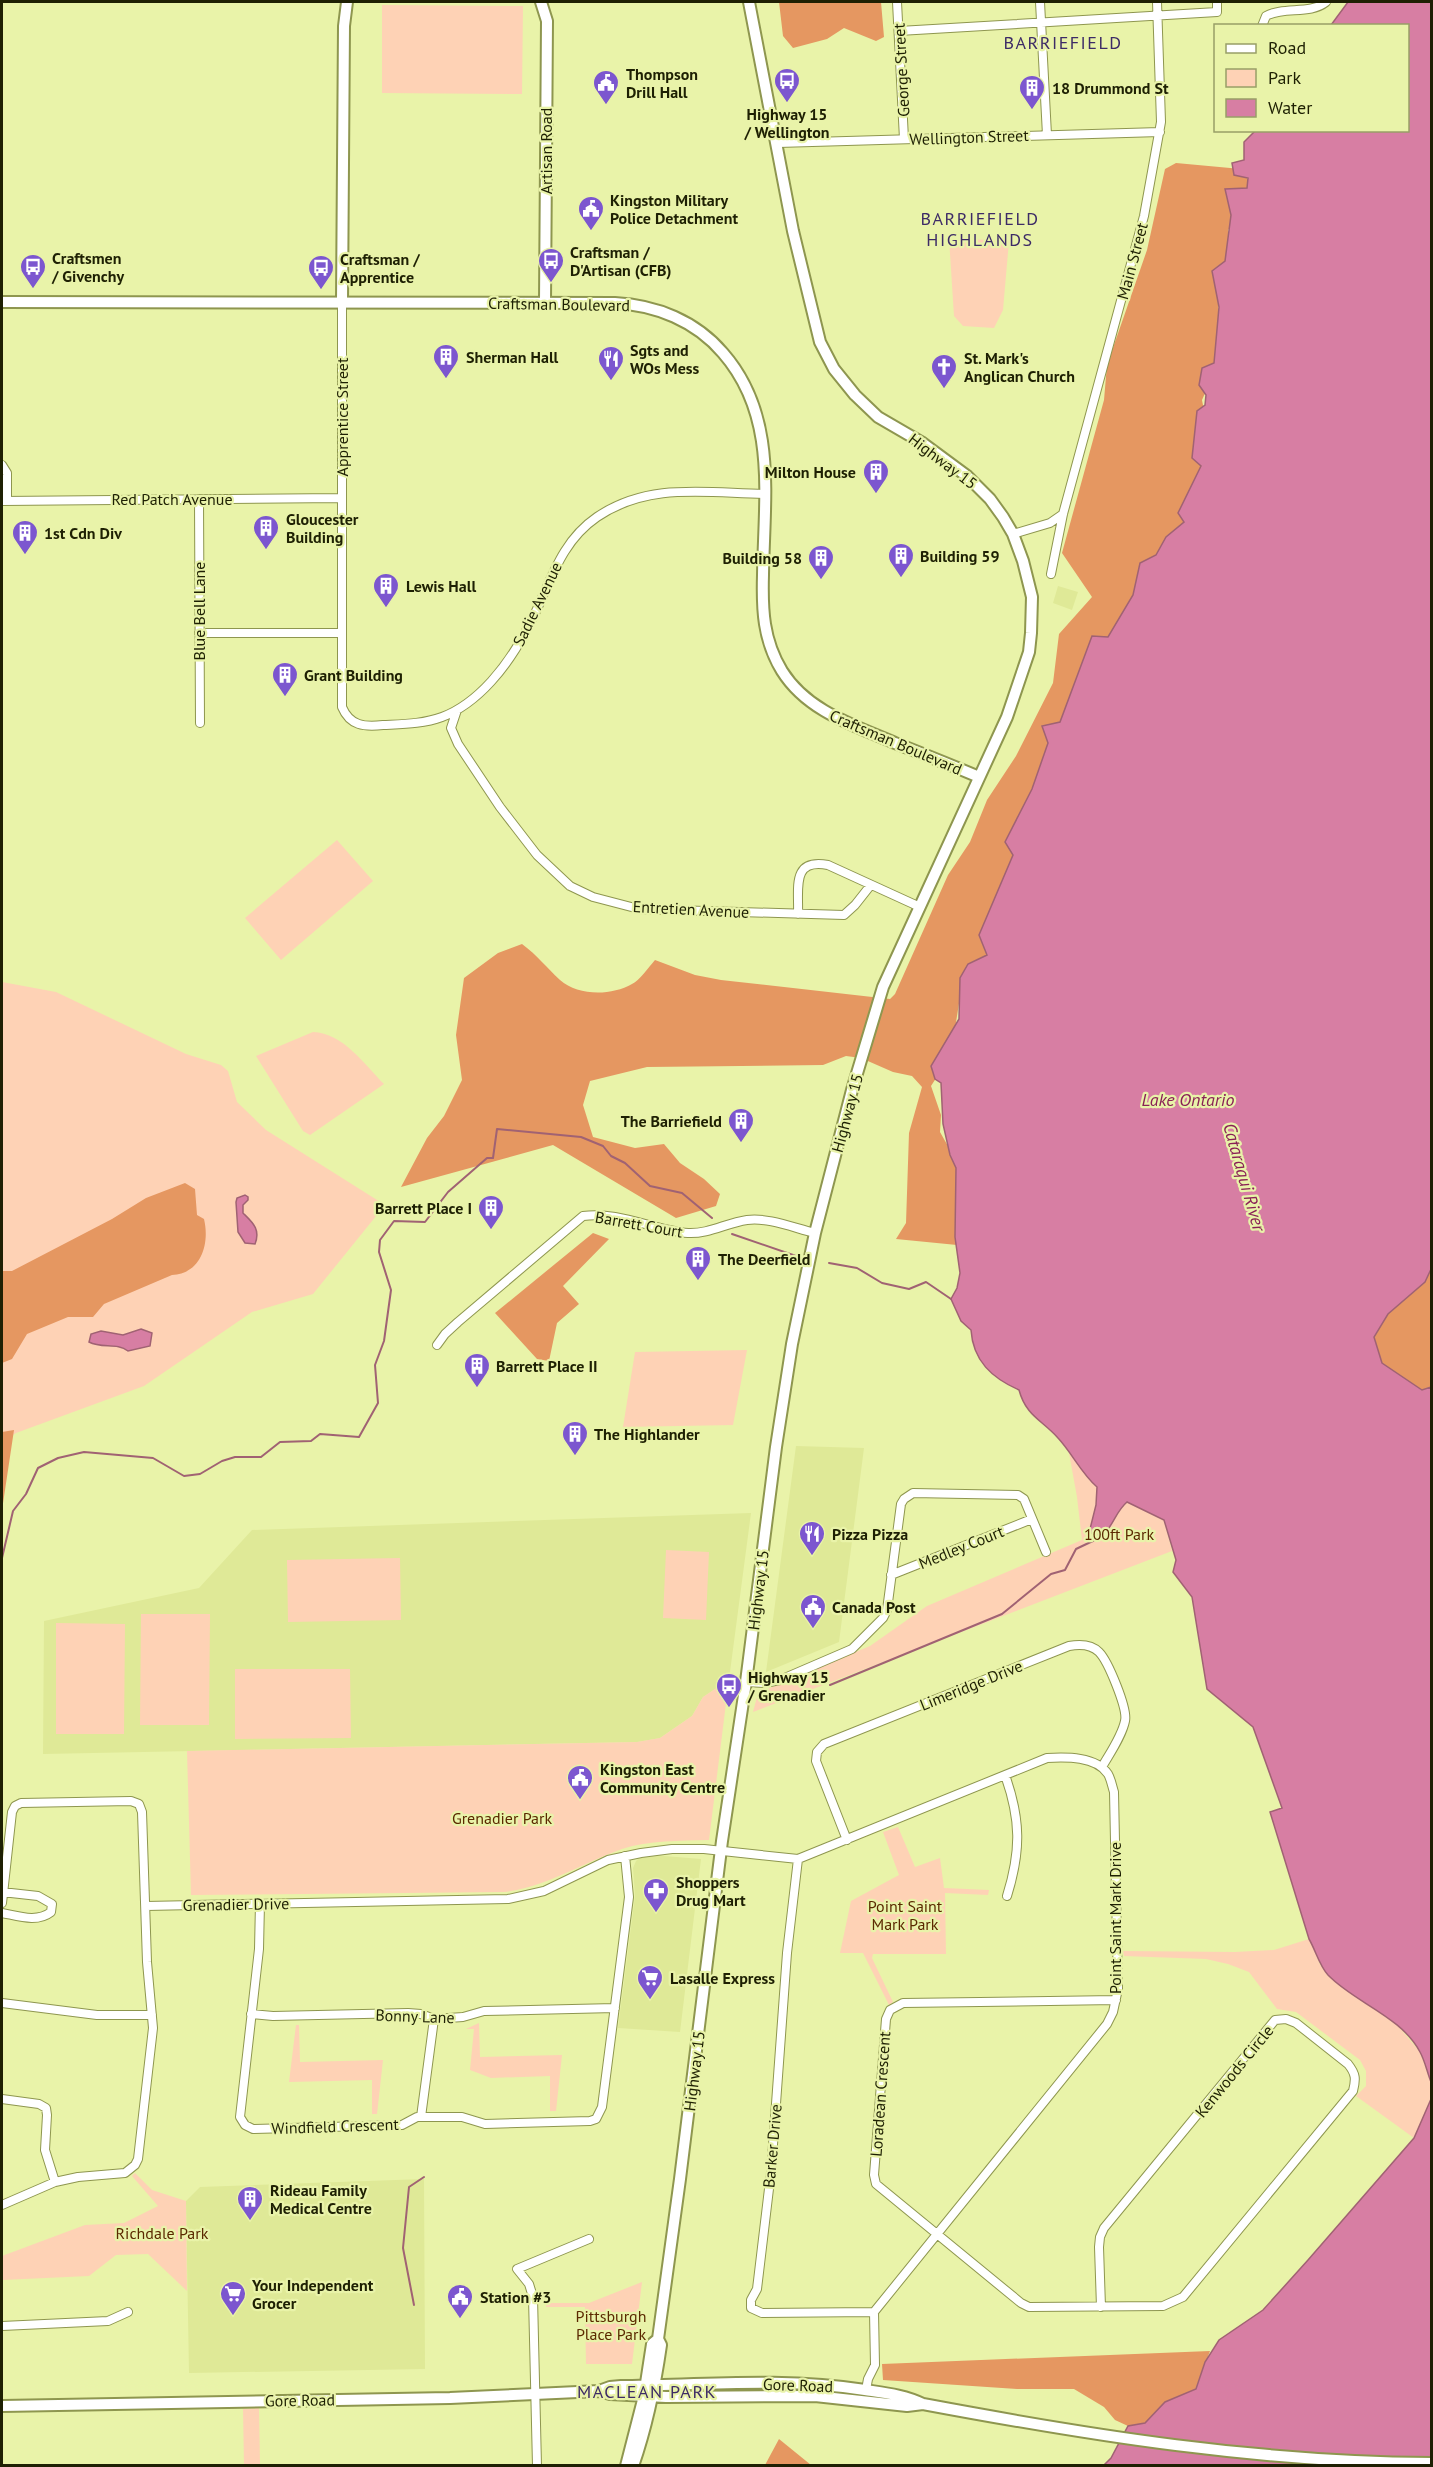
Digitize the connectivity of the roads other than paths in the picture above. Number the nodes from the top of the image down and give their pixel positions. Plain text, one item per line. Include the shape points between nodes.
1 (347, 2) edge
2 (541, 2) edge
3 (749, 2) edge
4 (897, 2) edge
5 (1040, 2) edge
6 (1157, 2) edge
7 (1217, 2) edge
8 (1326, 2) edge
9 (1157, 16) junction
10 (1041, 22) junction
11 (1264, 24) edge
12 (899, 31) junction
13 (1160, 132) junction
14 (1047, 135) junction
15 (904, 139) junction
16 (778, 143) junction
17 (342, 301) junction
18 (2, 302) edge
19 (545, 302) junction
20 (2, 465) edge
21 (765, 494) junction
22 (342, 498) junction
23 (199, 499) junction
24 (4, 501) edge
25 (1063, 514) junction
26 (1013, 534) junction
27 (1051, 574) dead end
28 (199, 633) junction
29 (342, 633) junction
30 (457, 710) junction
31 (433, 719) junction
32 (200, 723) dead end
33 (451, 728) junction
34 (979, 777) junction
35 (870, 886) junction
36 (920, 907) junction
37 (798, 914) junction
38 (815, 1233) junction
39 (437, 1345) dead end
40 (1032, 1518) junction
41 (1046, 1552) dead end
42 (891, 1575) junction
43 (746, 1682) junction
44 (1102, 1767) junction
45 (1005, 1776) junction
46 (847, 1840) junction
47 (720, 1851) junction
48 (625, 1856) junction
49 (798, 1859) junction
50 (2, 1892) edge
51 (1007, 1896) dead end
52 (2, 1903) edge
53 (260, 1903) junction
54 (146, 1906) junction
55 (2, 1913) edge
56 (1116, 2000) junction
57 (2, 2002) edge
58 (615, 2008) junction
59 (251, 2014) junction
60 (152, 2015) junction
61 (434, 2019) junction
62 (2, 2099) edge
63 (421, 2117) junction
64 (55, 2182) junction
65 (2, 2205) edge
66 (936, 2234) junction
67 (589, 2239) dead end
68 (1101, 2307) junction
69 (128, 2312) dead end
70 (874, 2312) junction
71 (2, 2325) edge
72 (867, 2390) junction
73 (649, 2391) junction
74 (536, 2395) junction
75 (923, 2404) junction
76 (2, 2406) edge
77 (1431, 2463) edge
78 (537, 2466) edge
79 (626, 2466) edge
80 (633, 2466) edge

1 - 17 main road, Apprentice Street
2 - 19 main road, Artisan Road via 547,21
3 - 16 main road, Highway 15
4 - 12 street, George Street
5 - 10 street
6 - 9 street, Main Street
7 - 9 street via 1217,12
8 - 11 street via 1310,8 1277,10 1266,15
9 - 10 street
9 - 13 street, Main Street
10 - 12 street
10 - 14 street
12 - 15 street, George Street
13 - 14 street, Wellington Street
13 - 25 street, Main Street via 1144,216
14 - 15 street, Wellington Street
15 - 16 street, Wellington Street
16 - 26 main road, Highway 15 via 793,231 820,342 834,369 878,417 967,476 990,499
17 - 18 main road, Craftsman Boulevard
17 - 19 main road, Craftsman Boulevard
17 - 22 street, Apprentice Street
19 - 21 main road, Craftsman Boulevard via 653,308 678,318 716,345 735,366 758,413
20 - 24 street via 7,473
21 - 30 street, Sadie Avenue via 674,491 639,496 594,519 560,557 527,631 497,676
21 - 34 main road, Craftsman Boulevard via 764,623 770,648 783,672 804,698 828,714
22 - 23 street, Red Patch Avenue
22 - 29 street, Apprentice Street
23 - 24 street, Red Patch Avenue
23 - 28 street, Blue Bell Lane
25 - 26 street via 1050,523
25 - 27 street, Main Street
26 - 34 main road, Highway 15 via 1032,597 1029,652
28 - 29 street
28 - 32 street, Blue Bell Lane
29 - 31 street, Apprentice Street via 342,707 347,718 358,725 372,726
30 - 31 street, Apprentice Street
30 - 33 street
31 - 33 street
33 - 37 street, Entretien Avenue via 500,807 537,855 570,886 592,897 639,909
34 - 36 main road, Highway 15
35 - 36 street
35 - 37 street, Entretien Avenue via 844,915
35 - 37 street via 814,862 800,874
36 - 38 main road, Highway 15 via 883,987
38 - 39 street, Barrett Court via 758,1219 691,1233 612,1216 583,1216 458,1322
38 - 43 main road, Highway 15 via 780,1419
40 - 41 street, Medley Court
40 - 42 street, Medley Court
40 - 42 street, Medley Court via 1024,1499 1018,1495 913,1493 901,1504
42 - 43 street, Medley Court via 887,1610 852,1649 780,1680
43 - 47 main road, Highway 15
44 - 45 street via 1072,1758 1047,1758
44 - 46 street, Limeridge Drive via 1123,1729 1125,1712 1099,1652 1084,1644 1069,1646 824,1744 816,1761
44 - 56 street, Point Saint Mark Drive via 1114,1792
45 - 46 street
45 - 51 street via 1015,1803 1018,1830 1016,1866
46 - 49 street
47 - 48 street, Grenadier Drive via 672,1849
47 - 49 street
47 - 73 main road, Highway 15 via 658,2339 652,2344
48 - 53 street, Grenadier Drive via 608,1860 544,1891 508,1899
48 - 58 street, Windfield Crescent via 629,1897
49 - 70 street, Barker Drive via 771,2172 757,2289 751,2308 762,2313
50 - 52 street
50 - 54 street via 15,1806 131,1801 139,1804 142,1812
50 - 55 street via 38,1896 52,1904 45,1917
53 - 54 street, Grenadier Drive
53 - 59 street, Windfield Crescent
54 - 60 street
56 - 66 street, Point Saint Mark Drive via 1107,2024
56 - 66 street, Loradean Crescent via 903,2003 890,2010 886,2019 874,2175 876,2184
57 - 60 street via 97,2014
58 - 61 street, Bonny Lane via 484,2011
58 - 63 street, Windfield Crescent via 602,2107 596,2119 485,2124 462,2117
59 - 61 street, Bonny Lane via 408,2013
59 - 63 street, Windfield Crescent via 240,2117 245,2125 253,2129 402,2126
60 - 64 street via 135,2165 119,2175
61 - 63 street
62 - 64 street via 46,2108 45,2150
64 - 65 street
66 - 68 street, Kenwoods Circle via 1029,2307
66 - 70 street, Point Saint Mark Drive
67 - 74 street via 517,2269 533,2297
68 - 68 street, Kenwoods Circle via 1163,2306 1183,2297 1353,2091 1355,2072 1348,2064 1296,2024 1286,2019 1275,2020 1104,2228 1099,2247
69 - 71 street via 108,2321
70 - 72 street via 875,2365
72 - 73 main road, Gore Road via 782,2383
72 - 75 main road, Gore Road
73 - 74 main road, Gore Road via 610,2386 599,2391
73 - 75 main road, Gore Road
73 - 79 main road, Highway 15
73 - 80 main road, Highway 15 via 643,2438
74 - 76 main road, Gore Road
74 - 78 street
75 - 77 main road, Gore Road via 1110,2438 1281,2457

